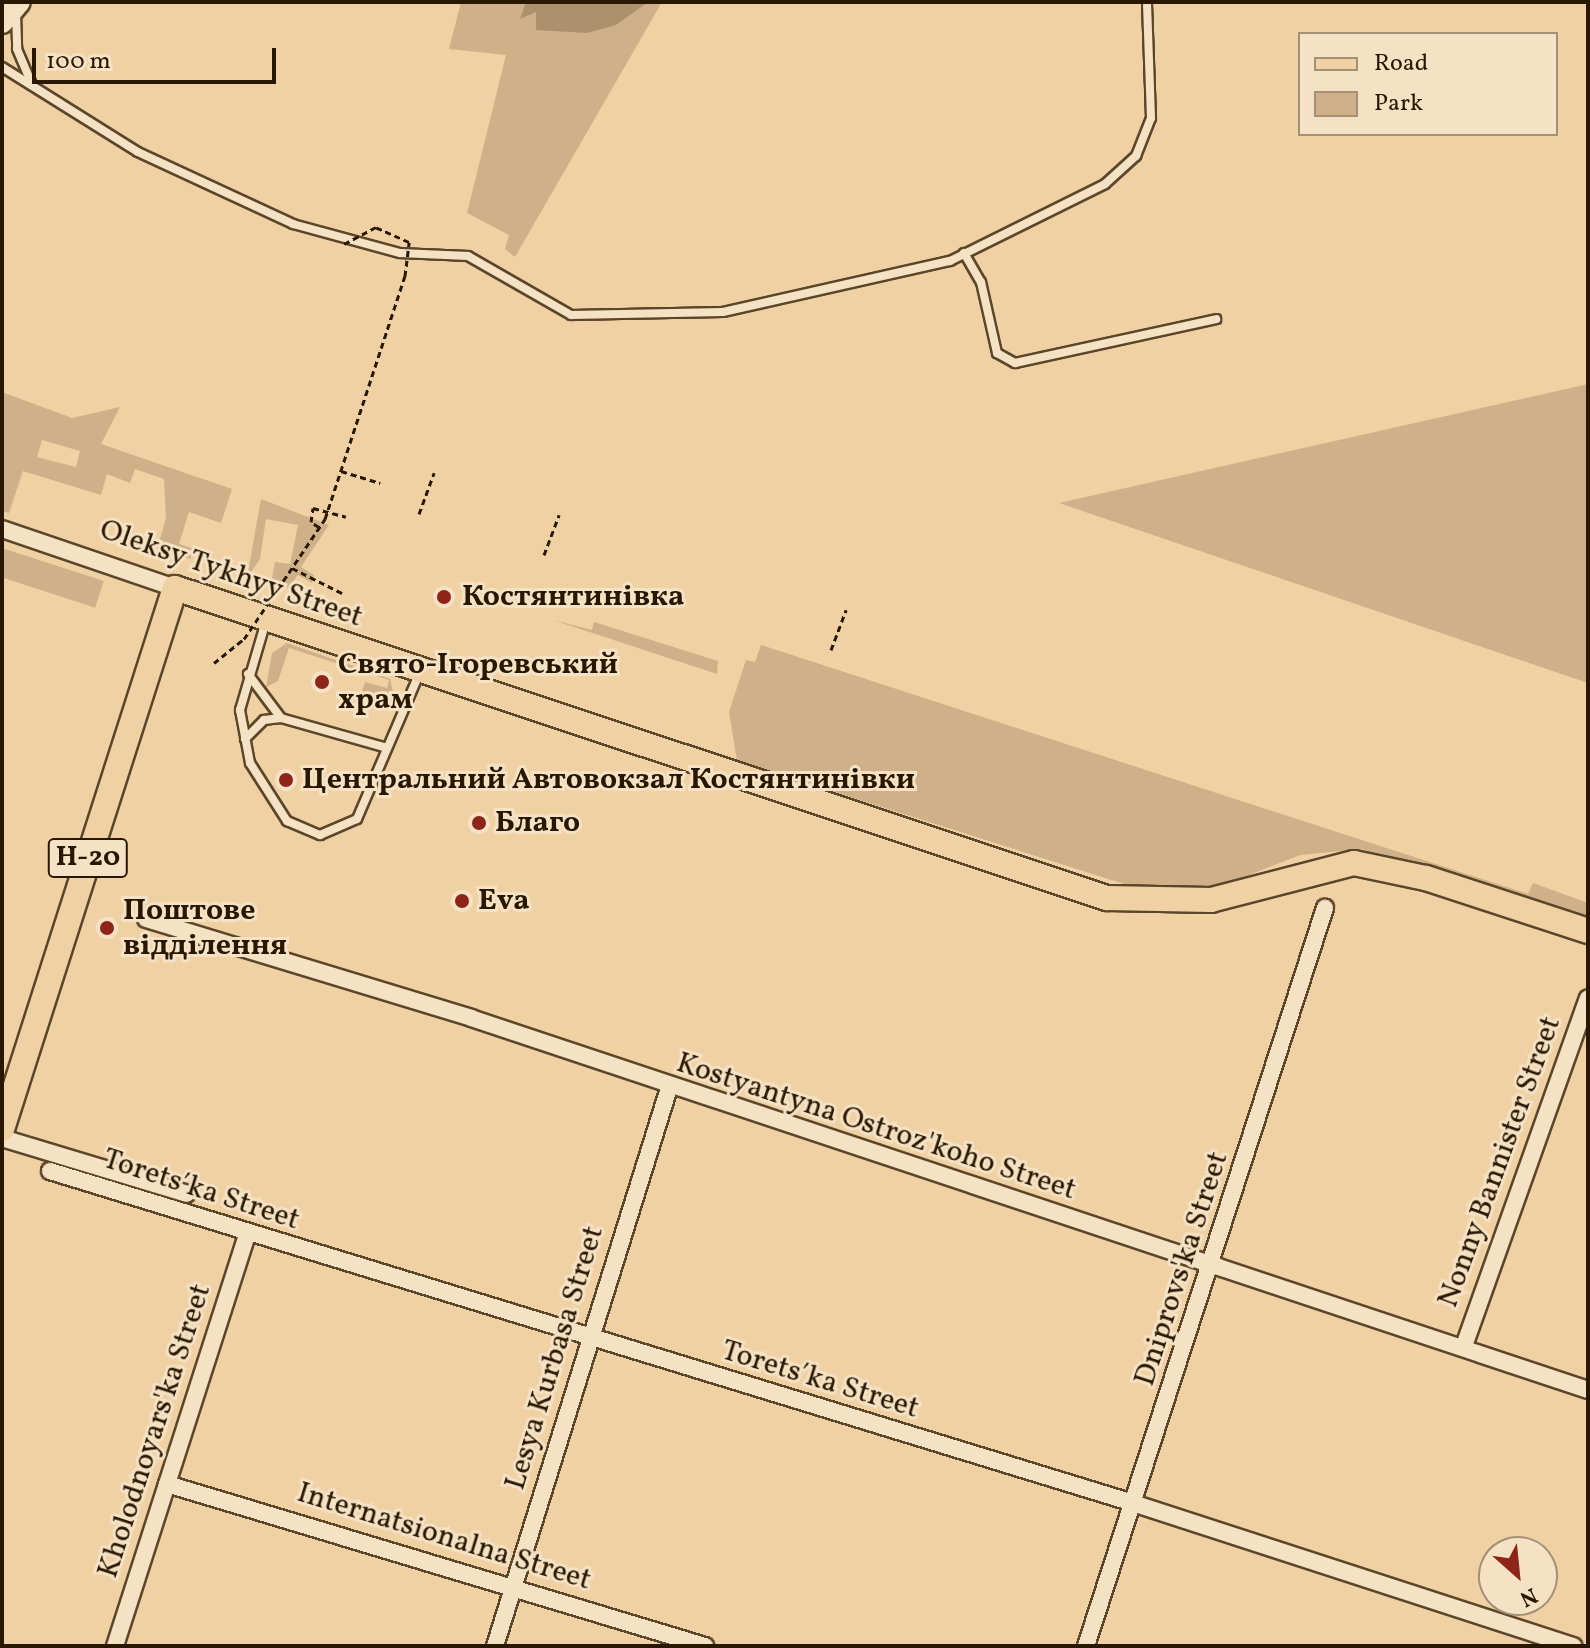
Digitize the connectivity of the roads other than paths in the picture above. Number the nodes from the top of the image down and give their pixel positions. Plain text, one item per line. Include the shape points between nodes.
1 (20, 2) edge
2 (1147, 2) edge
3 (2, 22) edge
4 (2, 67) edge
5 (32, 86) junction
6 (964, 253) junction
7 (1216, 319) dead end
8 (2, 529) edge
9 (175, 588) junction
10 (266, 620) junction
11 (420, 672) junction
12 (248, 674) junction
13 (281, 718) junction
14 (245, 739) junction
15 (387, 748) junction
16 (1325, 908) dead end
17 (146, 919) dead end
18 (1588, 931) edge
19 (1588, 998) edge
20 (669, 1088) junction
21 (2, 1129) edge
22 (2, 1138) edge
23 (50, 1171) dead end
24 (187, 1194) dead end
25 (247, 1234) junction
26 (1214, 1269) junction
27 (589, 1340) junction
28 (1464, 1346) junction
29 (1588, 1390) edge
30 (167, 1484) junction
31 (1133, 1503) junction
32 (515, 1586) junction
33 (115, 1646) edge
34 (495, 1646) edge
35 (705, 1646) edge
36 (1086, 1646) edge
37 (1573, 1646) edge

1 - 3 main road
1 - 5 lane via 17,49
2 - 6 lane via 1151,118 1136,156 1074,206
4 - 5 lane
5 - 6 lane via 138,152 293,224 400,253 468,256 571,315 746,309
6 - 7 lane via 981,282 997,353 1015,363
8 - 9 street, Oleksy Tykhyy Street
9 - 10 main road, Oleksy Tykhyy Street
9 - 21 main road, Н-20
10 - 11 main road, Oleksy Tykhyy Street
10 - 12 lane
11 - 15 lane
11 - 18 main road, Oleksy Tykhyy Street via 1107,898 1211,900 1274,878 1354,863 1426,878
12 - 13 lane
12 - 14 lane via 240,710
13 - 14 lane via 264,720
13 - 15 lane
14 - 15 lane via 258,786 272,806 287,821 320,835 357,819
16 - 26 street, Dniprovs'ka Street
17 - 20 street, Kostyantyna Ostroz'koho Street via 471,1018
19 - 28 street, Nonny Bannister Street
20 - 26 street, Kostyantyna Ostroz'koho Street
20 - 27 street, Lesya Kurbasa Street
22 - 24 street
23 - 25 street, Toretsʹka Street
25 - 27 street, Toretsʹka Street
25 - 30 street, Kholodnoyars'ka Street
26 - 28 street, Kostyantyna Ostroz'koho Street
26 - 31 street, Dniprovs'ka Street
27 - 31 street, Toretsʹka Street
27 - 32 street, Lesya Kurbasa Street
28 - 29 street, Kostyantyna Ostroz'koho Street
30 - 32 street, Internatsionalna Street
30 - 33 street, Kholodnoyars'ka Street
31 - 36 street, Dniprovs'ka Street
31 - 37 street, Toretsʹka Street
32 - 34 street, Lesya Kurbasa Street
32 - 35 street, Internatsionalna Street

